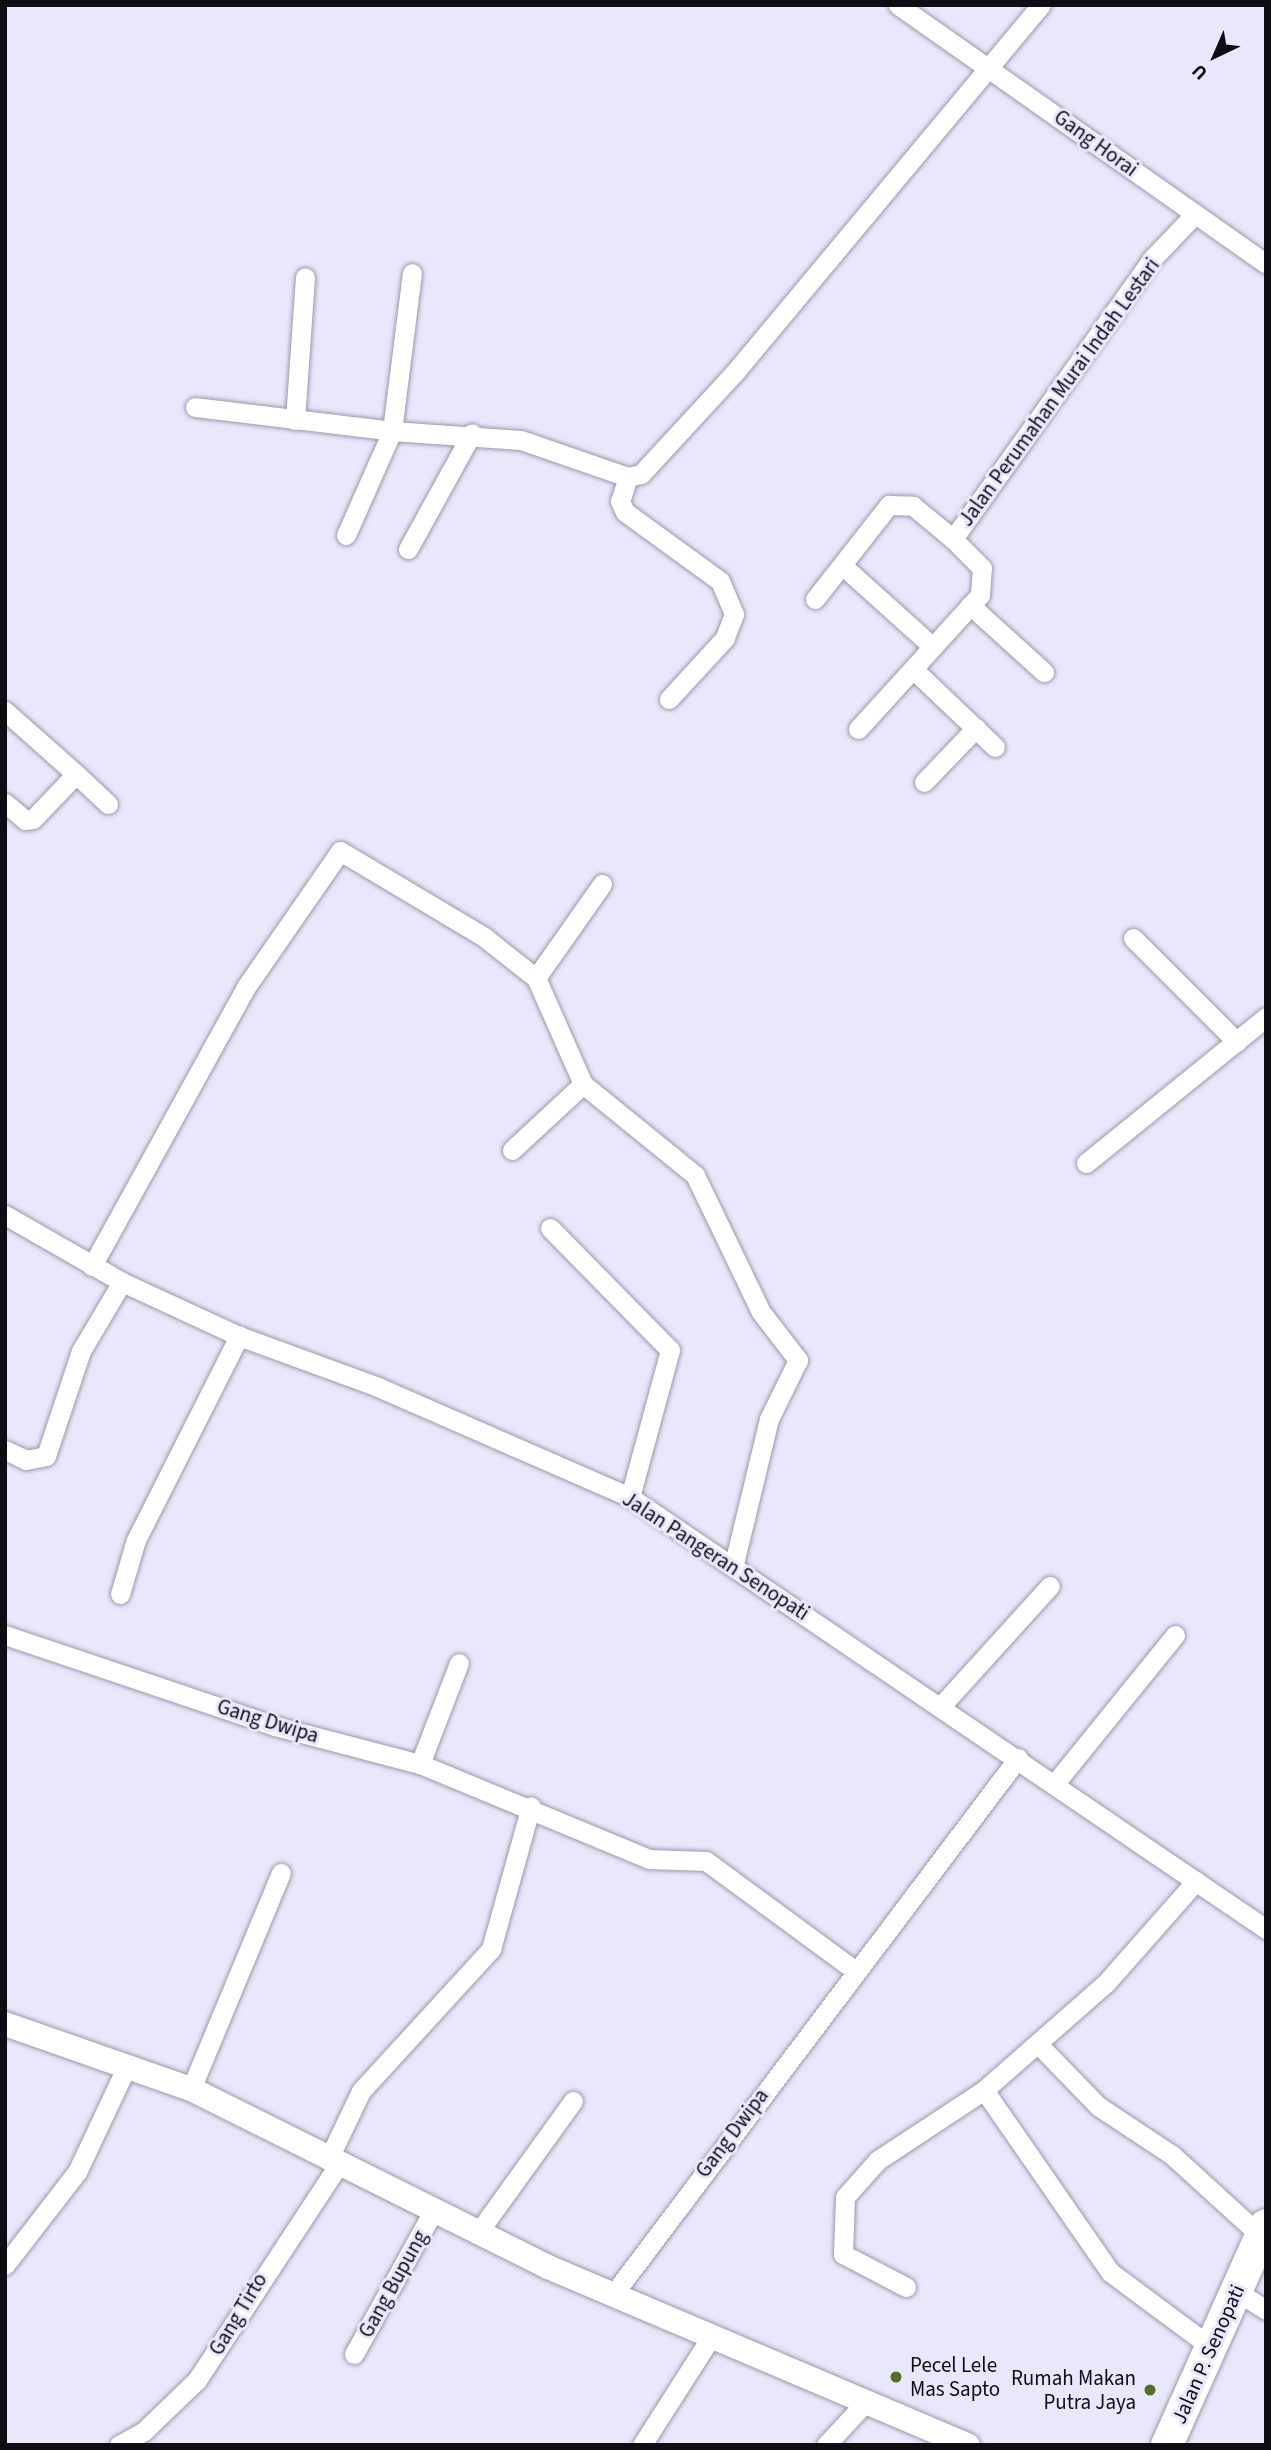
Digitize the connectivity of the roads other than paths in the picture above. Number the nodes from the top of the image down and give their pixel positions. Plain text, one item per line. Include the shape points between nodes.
1 (898, 5) edge
2 (1041, 5) edge
3 (991, 67) junction
4 (1195, 214) junction
5 (1266, 264) edge
6 (412, 273) dead end
7 (305, 277) dead end
8 (195, 407) dead end
9 (295, 420) junction
10 (392, 431) junction
11 (472, 433) junction
12 (628, 477) junction
13 (346, 535) dead end
14 (953, 539) junction
15 (408, 549) dead end
16 (843, 566) junction
17 (815, 599) dead end
18 (970, 605) junction
19 (933, 647) junction
20 (913, 668) junction
21 (1044, 672) dead end
22 (669, 699) dead end
23 (5, 711) edge
24 (976, 728) junction
25 (858, 729) dead end
26 (995, 747) dead end
27 (76, 775) junction
28 (924, 782) dead end
29 (5, 803) edge
30 (107, 804) dead end
31 (602, 884) dead end
32 (1133, 938) dead end
33 (536, 978) junction
34 (1266, 1017) edge
35 (1237, 1042) junction
36 (583, 1084) junction
37 (512, 1150) dead end
38 (1086, 1163) dead end
39 (5, 1215) edge
40 (550, 1228) dead end
41 (92, 1266) junction
42 (122, 1282) junction
43 (239, 1336) junction
44 (5, 1450) edge
45 (630, 1497) junction
46 (734, 1564) junction
47 (1050, 1586) dead end
48 (120, 1594) dead end
49 (5, 1635) edge
50 (1175, 1635) dead end
51 (459, 1663) dead end
52 (941, 1706) junction
53 (1018, 1758) junction
54 (420, 1764) junction
55 (1056, 1782) junction
56 (531, 1806) junction
57 (281, 1874) dead end
58 (1196, 1881) junction
59 (1266, 1929) edge
60 (853, 1969) junction
61 (5, 2024) edge
62 (1038, 2043) junction
63 (126, 2068) junction
64 (191, 2089) junction
65 (984, 2090) junction
66 (573, 2101) dead end
67 (333, 2162) junction
68 (432, 2213) junction
69 (1263, 2231) edge
70 (477, 2234) junction
71 (5, 2265) edge
72 (906, 2287) dead end
73 (1236, 2291) junction
74 (612, 2296) junction
75 (1266, 2310) edge
76 (711, 2337) junction
77 (1211, 2347) junction
78 (354, 2354) dead end
79 (864, 2404) junction
80 (119, 2445) edge
81 (642, 2445) edge
82 (826, 2445) edge
83 (968, 2445) edge
84 (1167, 2445) edge

1 - 3 street, Gang Horai
2 - 3 street
3 - 4 street, Gang Horai
3 - 12 street via 708,403 648,468
4 - 5 street, Gang Horai
4 - 14 street, Jalan Perumahan Murai Indah Lestari via 1151,260
6 - 10 street
7 - 9 street
8 - 9 street
9 - 10 street
10 - 11 street
10 - 13 street
11 - 12 street via 521,440
11 - 15 street
12 - 22 street via 620,501 625,512 720,581 734,614 724,638
14 - 16 street via 913,506 889,505
14 - 18 street, Jalan Perumahan Murai Indah Lestari via 982,569 979,595
16 - 17 street
16 - 19 street
18 - 19 street, Jalan Perumahan Murai Indah Lestari
18 - 21 street
19 - 20 street, Jalan Perumahan Murai Indah Lestari
20 - 24 street
20 - 25 street, Jalan Perumahan Murai Indah Lestari
23 - 27 street
24 - 26 street
24 - 28 street
27 - 29 street via 33,818 25,820
27 - 30 street
31 - 33 street
32 - 35 street
33 - 36 street
33 - 41 street via 484,937 340,851 246,987
34 - 35 street
35 - 38 street
36 - 37 street
36 - 46 street via 695,1175 761,1312 798,1360 769,1419
39 - 41 street, Jalan Pangeran Senopati
40 - 45 street via 670,1350
41 - 42 street, Jalan Pangeran Senopati
42 - 43 street, Jalan Pangeran Senopati
42 - 44 street via 81,1351 46,1456 26,1460
43 - 45 street, Jalan Pangeran Senopati via 378,1387
43 - 48 street via 136,1540
45 - 46 street, Jalan Pangeran Senopati
46 - 52 street, Jalan Pangeran Senopati
47 - 52 street
49 - 54 street, Gang Dwipa via 275,1726
50 - 55 street
51 - 54 street
52 - 53 street, Jalan Pangeran Senopati
53 - 55 street, Jalan Pangeran Senopati
53 - 60 street, Gang Dwipa
54 - 56 street, Gang Dwipa
55 - 58 street, Jalan Pangeran Senopati
56 - 60 street, Gang Dwipa via 649,1859 706,1861
56 - 67 street via 491,1949 361,2091
57 - 64 street
58 - 59 street, Jalan Pangeran Senopati
58 - 62 street via 1142,1948
60 - 74 street, Gang Dwipa
61 - 63 street
62 - 65 street
62 - 69 street via 1098,2106 1172,2155
63 - 64 street
63 - 71 street via 77,2172
64 - 67 street
65 - 72 street via 904,2140 845,2197 843,2254
65 - 77 street via 1110,2272
66 - 70 street
67 - 68 street
67 - 80 street, Gang Tirto via 197,2380 144,2431
68 - 70 street
68 - 78 street, Gang Bupung
69 - 73 main road, Jalan P. Senopati
70 - 74 street
73 - 75 street
73 - 77 main road, Jalan P. Senopati
74 - 76 street
76 - 79 street
76 - 81 street
77 - 84 main road, Jalan P. Senopati
79 - 82 street
79 - 83 street

